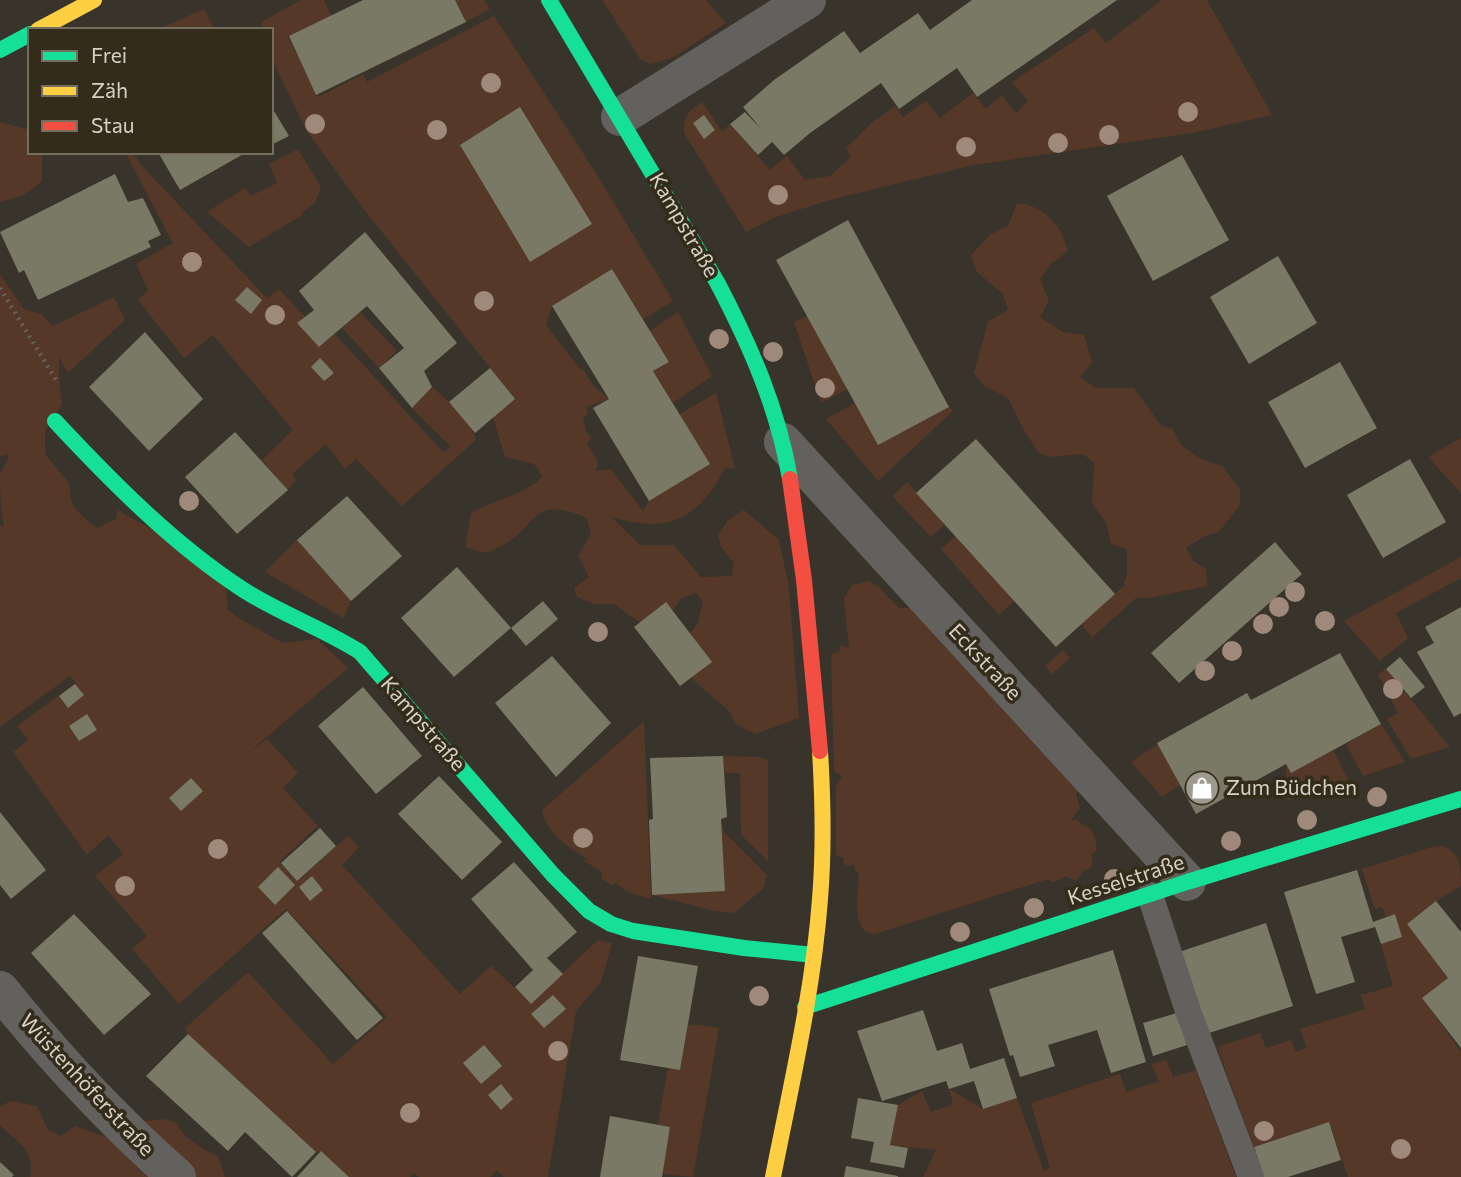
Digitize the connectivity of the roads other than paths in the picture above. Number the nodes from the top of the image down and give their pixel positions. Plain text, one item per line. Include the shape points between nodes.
1 (94, 0) edge
2 (549, 0) edge
3 (807, 0) edge
4 (42, 28) edge
5 (28, 35) edge
6 (0, 50) edge
7 (620, 117) junction
8 (55, 421) road end
9 (783, 442) junction
10 (1461, 799) edge
11 (1187, 881) junction
12 (1150, 895) junction
13 (814, 955) junction
14 (0, 990) edge
15 (805, 1007) junction
16 (177, 1177) edge
17 (773, 1177) edge
18 (1251, 1177) edge

1 - 4 street
2 - 7 street, Kampstraße
3 - 7 street
5 - 6 street
7 - 9 street, Kampstraße via 741,329
8 - 13 street, Kampstraße via 114,481 213,567 244,590 360,652 589,911 633,931
9 - 11 street, Eckstraße
9 - 13 street, Kampstraße via 804,576 821,746 821,897
10 - 11 street, Kesselstraße
11 - 12 street, Kesselstraße
12 - 15 street, Kesselstraße
12 - 18 lane
13 - 15 street, Kampstraße
14 - 16 street, Wüstenhöferstraße via 94,1098
15 - 17 street, Kampstraße

